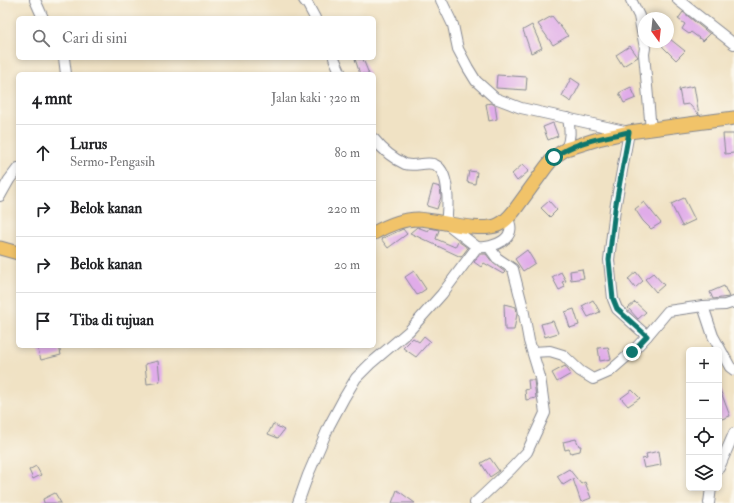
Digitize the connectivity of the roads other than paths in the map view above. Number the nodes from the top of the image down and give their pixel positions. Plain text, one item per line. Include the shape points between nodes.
1 (35, 0) edge
2 (304, 0) edge
3 (441, 0) edge
4 (631, 0) edge
5 (678, 0) edge
6 (42, 16) edge
7 (314, 16) edge
8 (734, 44) edge
9 (64, 60) edge
10 (335, 60) edge
11 (66, 72) edge
12 (341, 72) edge
13 (568, 118) junction
14 (734, 118) edge
15 (651, 130) junction
16 (629, 132) junction
17 (376, 141) edge
18 (566, 149) junction
19 (16, 171) edge
20 (0, 196) edge
21 (508, 218) junction
22 (446, 223) junction
23 (376, 231) edge
24 (477, 247) junction
25 (489, 247) junction
26 (0, 248) edge
27 (16, 252) edge
28 (734, 302) edge
29 (703, 306) junction
30 (647, 336) junction
31 (532, 352) junction
32 (734, 370) edge
33 (734, 433) edge
34 (722, 461) edge
35 (711, 491) edge
36 (298, 503) edge
37 (475, 503) edge
38 (709, 503) edge

1 - 6 street
2 - 7 street
3 - 13 street via 453,25 458,49 476,81 505,103
4 - 15 street via 640,16 645,48
5 - 8 street
9 - 11 street
10 - 12 street
13 - 16 street
13 - 18 street via 570,134
14 - 15 main road
15 - 16 main road
16 - 18 main road
16 - 30 street via 609,260 613,299 617,309
17 - 22 street via 394,158 406,164 432,164 442,170 446,182
18 - 21 main road via 554,157
19 - 20 street
21 - 22 main road via 498,225 479,228
21 - 25 street via 511,228 509,235 505,240
22 - 23 main road via 418,219 403,220
22 - 24 street
24 - 25 street
24 - 36 street via 442,294 409,331 356,378 330,426
25 - 31 street via 497,258 513,269
26 - 27 main road
28 - 29 street
29 - 30 street via 668,311
29 - 32 street via 712,336
30 - 31 street via 609,372 593,379 563,355 550,351
31 - 37 street via 540,377 545,413 527,452
33 - 34 street
35 - 38 street

